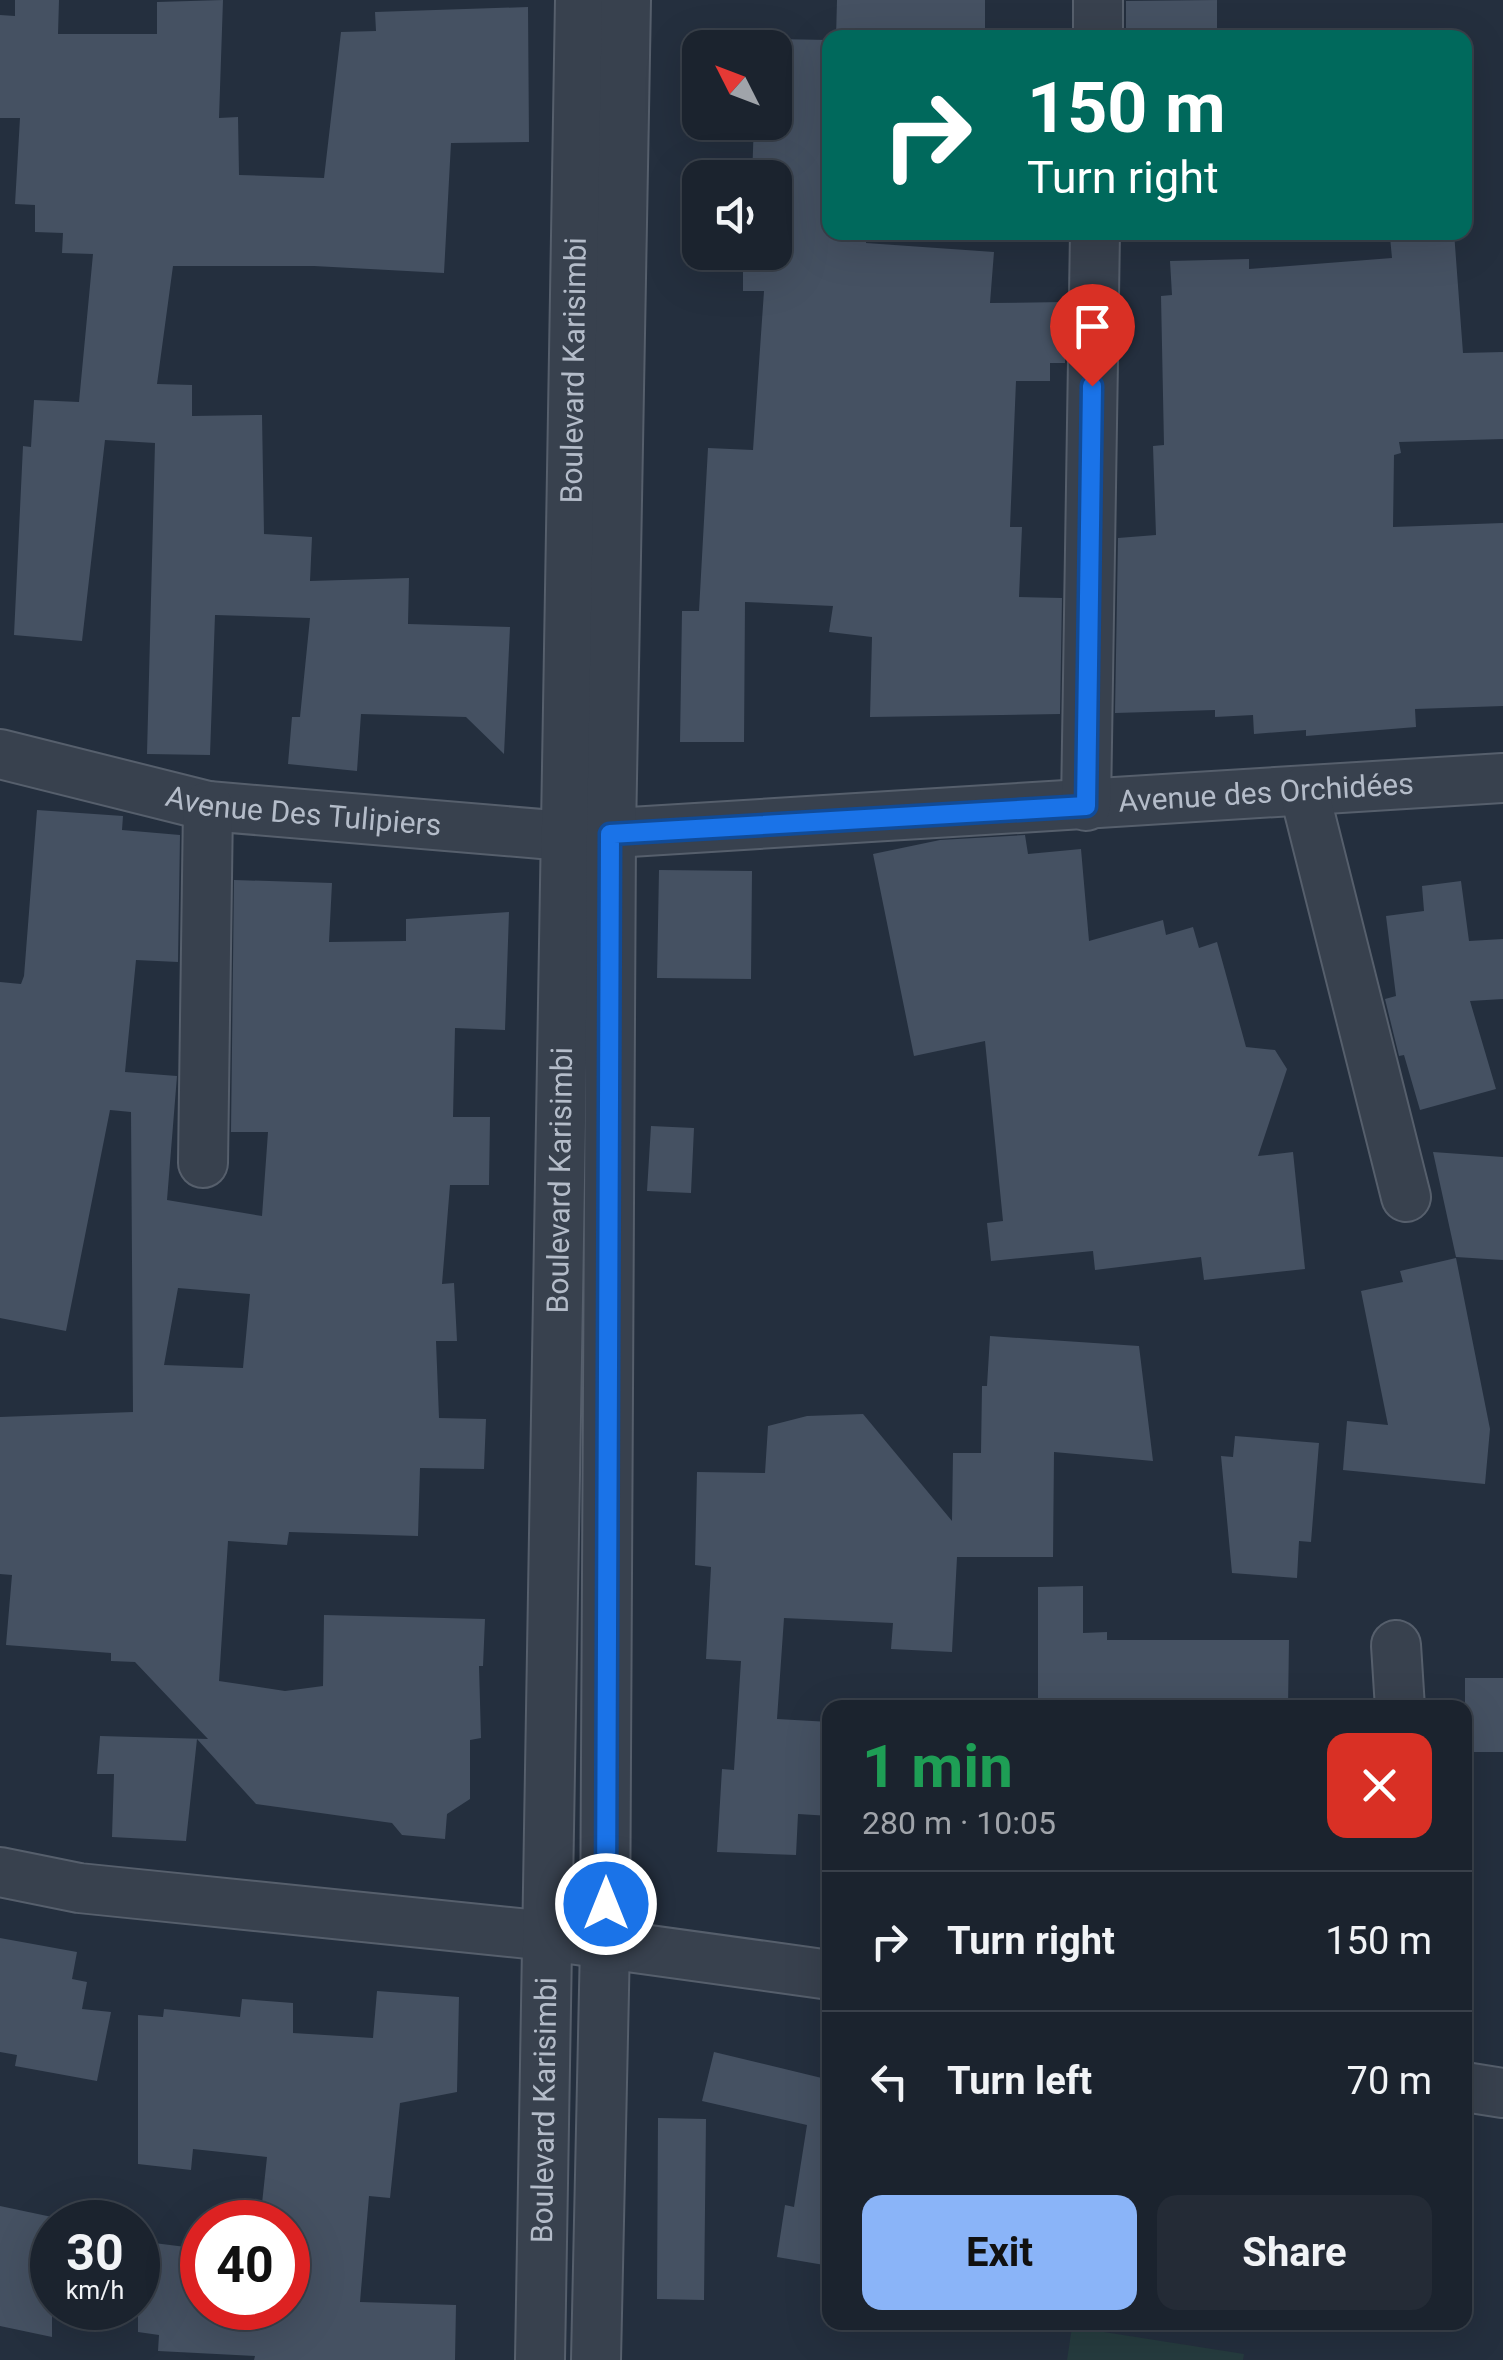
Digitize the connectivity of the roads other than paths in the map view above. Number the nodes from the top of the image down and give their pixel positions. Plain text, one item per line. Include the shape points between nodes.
1 (580, 0) edge
2 (626, 0) edge
3 (1098, 0) edge
4 (1098, 30) edge
5 (1094, 240) edge
6 (0, 754) edge
7 (1503, 778) edge
8 (1304, 791) junction
9 (208, 806) junction
10 (1086, 806) junction
11 (588, 835) junction
12 (203, 1163) dead end
13 (1406, 1197) dead end
14 (1396, 1645) dead end
15 (1399, 1700) edge
16 (0, 1872) edge
17 (548, 1936) junction
18 (605, 1944) junction
19 (822, 1975) edge
20 (1472, 2088) edge
21 (1503, 2093) edge
22 (540, 2360) edge
23 (596, 2360) edge

1 - 11 street, Boulevard Karisimbi
2 - 11 street
3 - 4 street
5 - 10 street
6 - 9 street, Avenue Des Tulipiers
7 - 8 street, Avenue des Orchidées
8 - 10 street, Avenue des Orchidées
8 - 13 street
9 - 11 street, Avenue Des Tulipiers
9 - 12 street
10 - 11 street, Avenue des Orchidées
11 - 17 street, Boulevard Karisimbi
11 - 18 street
14 - 15 street
16 - 17 street via 95,1890
17 - 18 street
17 - 22 street, Boulevard Karisimbi
18 - 19 street
18 - 23 street
20 - 21 street

